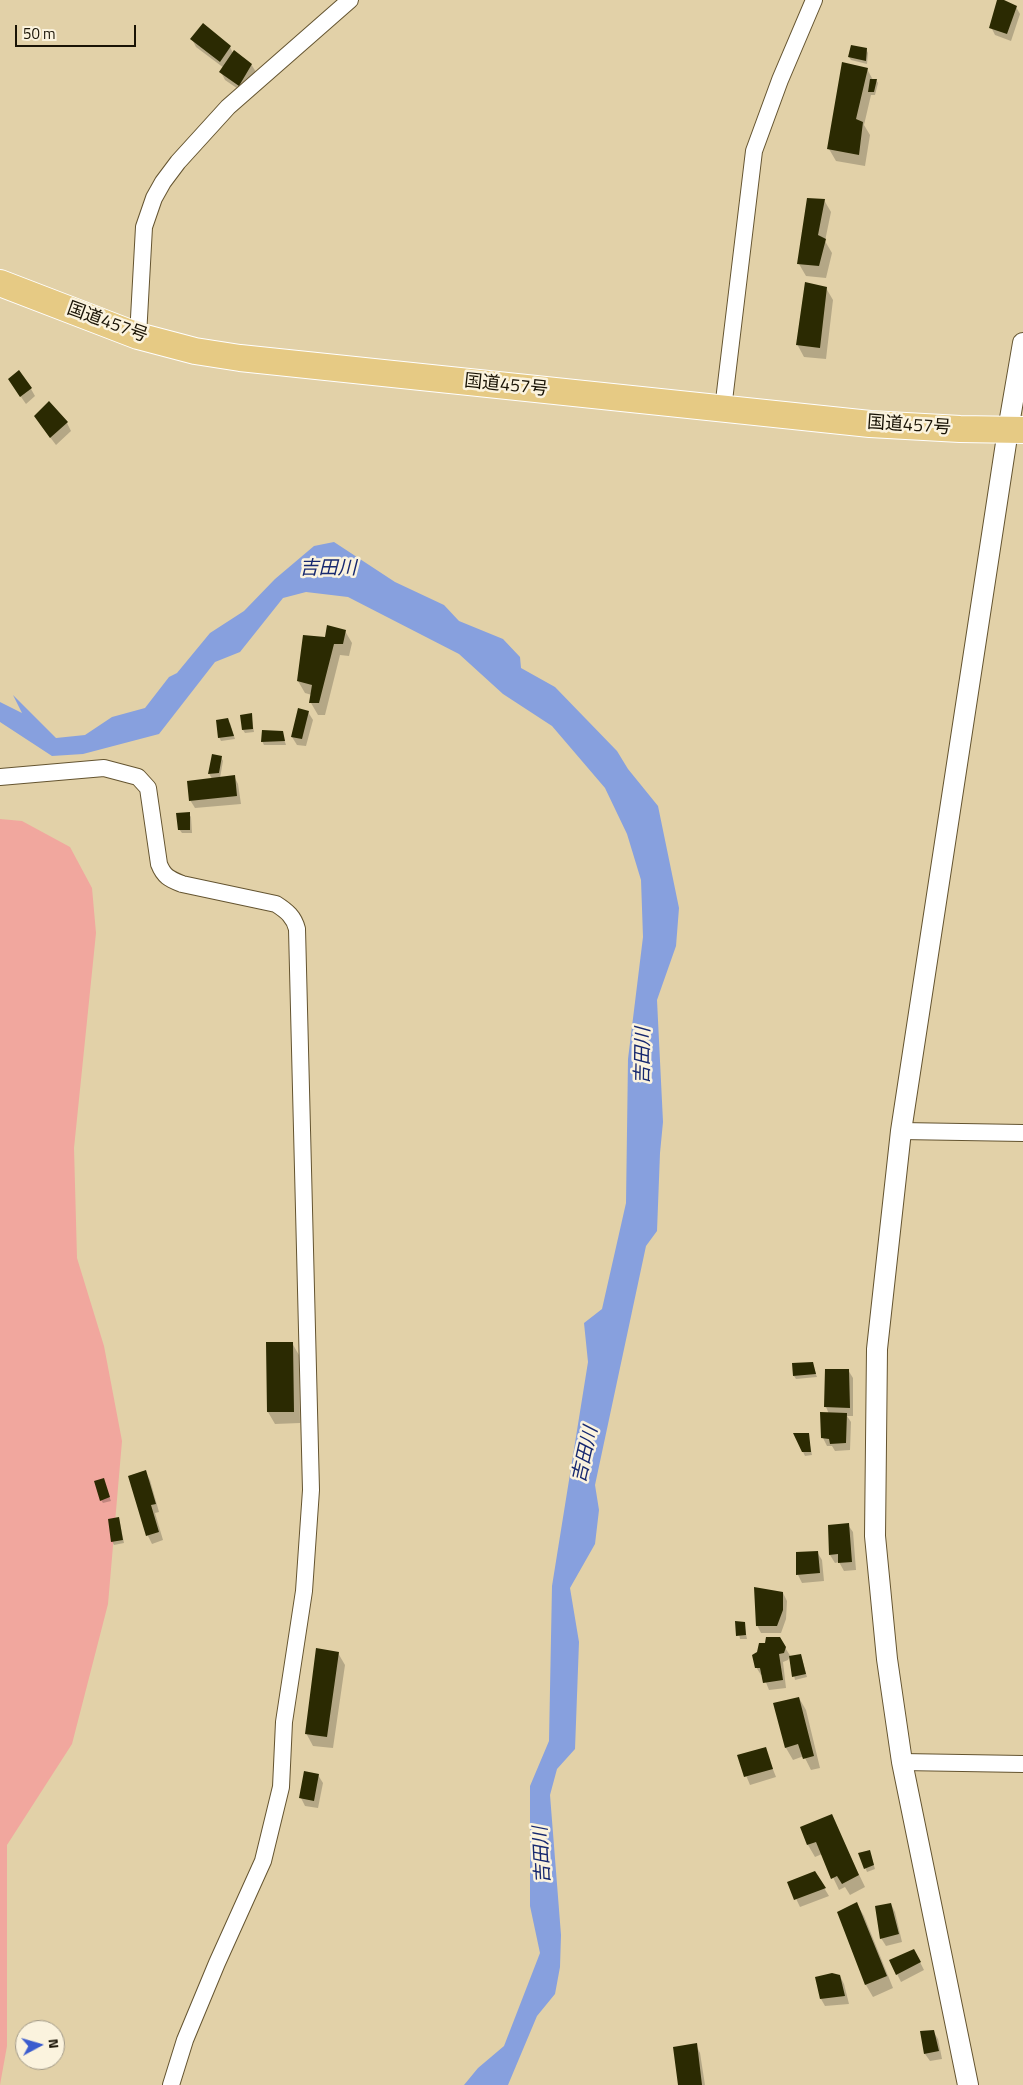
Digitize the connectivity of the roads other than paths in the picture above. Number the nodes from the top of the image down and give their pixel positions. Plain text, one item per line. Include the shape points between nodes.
1 (350, 0) edge
2 (814, 0) edge
3 (0, 283) edge
4 (138, 336) junction
5 (1023, 343) edge
6 (723, 409) junction
7 (1015, 430) edge
8 (0, 777) edge
9 (901, 1132) junction
10 (1023, 1133) edge
11 (902, 1762) junction
12 (1023, 1764) edge
13 (171, 2085) edge
14 (968, 2085) edge

1 - 4 street via 228,107 163,182 144,227
2 - 6 street via 754,151
3 - 4 highway, 国道457号
4 - 6 highway, 国道457号 via 195,351 240,358
5 - 7 street
6 - 7 highway, 国道457号 via 870,424
7 - 9 street
8 - 13 street via 104,768 138,777 148,788 159,864 168,879 276,904 288,912 297,929 311,1490 304,1591 284,1722 281,1787 264,1861 185,2040
9 - 10 street
9 - 11 street via 877,1348 875,1536 887,1659
11 - 12 street
11 - 14 street

